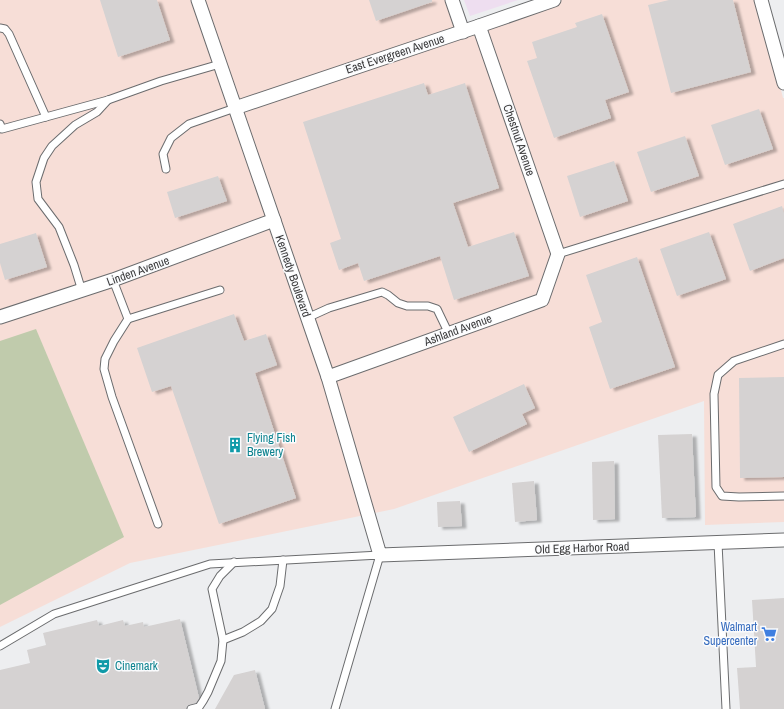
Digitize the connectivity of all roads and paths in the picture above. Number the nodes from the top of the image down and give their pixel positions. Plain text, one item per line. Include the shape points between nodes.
1 (198, 0) edge
2 (452, 0) edge
3 (554, 0) edge
4 (761, 0) edge
5 (479, 26) junction
6 (0, 28) edge
7 (463, 32) junction
8 (220, 64) junction
9 (784, 83) edge
10 (108, 100) junction
11 (235, 108) junction
12 (46, 117) junction
13 (0, 124) edge
14 (166, 169) dead end
15 (784, 184) edge
16 (274, 220) junction
17 (558, 254) junction
18 (113, 280) junction
19 (82, 290) junction
20 (220, 290) dead end
21 (0, 317) edge
22 (307, 318) junction
23 (128, 319) junction
24 (449, 334) junction
25 (784, 344) edge
26 (328, 377) junction
27 (784, 496) edge
28 (158, 524) dead end
29 (784, 540) edge
30 (718, 542) junction
31 (380, 555) junction
32 (284, 560) junction
33 (234, 562) junction
34 (223, 640) junction
35 (0, 646) edge
36 (191, 709) edge
37 (335, 709) edge
38 (726, 709) edge

1 - 8 street, Kennedy Boulevard
2 - 7 street
3 - 5 street, East Evergreen Avenue
4 - 9 street
5 - 7 street, East Evergreen Avenue
5 - 17 street, Chestnut Avenue
6 - 12 lane via 9,34
7 - 11 street, East Evergreen Avenue
8 - 10 lane
8 - 11 street, Kennedy Boulevard
10 - 12 lane
10 - 19 lane via 97,112 75,126 52,146 44,158 36,182 38,199 59,227
11 - 14 lane via 189,124 170,138 163,154
11 - 16 street, Kennedy Boulevard
12 - 13 lane via 2,129
15 - 17 lane
16 - 18 street, Linden Avenue
16 - 22 street, Kennedy Boulevard
17 - 24 street, Ashland Avenue via 542,300
18 - 19 street, Linden Avenue
18 - 23 lane
19 - 21 street, Linden Avenue
20 - 23 lane
22 - 24 lane via 329,308 382,292 407,306 428,306 437,309
22 - 26 street, Kennedy Boulevard
23 - 28 lane via 104,359 104,369
24 - 26 street, Ashland Avenue
25 - 27 lane via 734,361 718,375 714,394 716,487 722,496
26 - 31 street, Kennedy Boulevard
29 - 30 street, Old Egg Harbor Road
30 - 31 street, Old Egg Harbor Road
30 - 38 lane
31 - 32 lane
31 - 37 lane
32 - 33 lane
32 - 34 lane via 280,586 272,609 255,625
33 - 34 lane via 220,576 212,589
33 - 35 lane via 210,564 54,614
34 - 36 lane via 221,661 208,692 199,707

